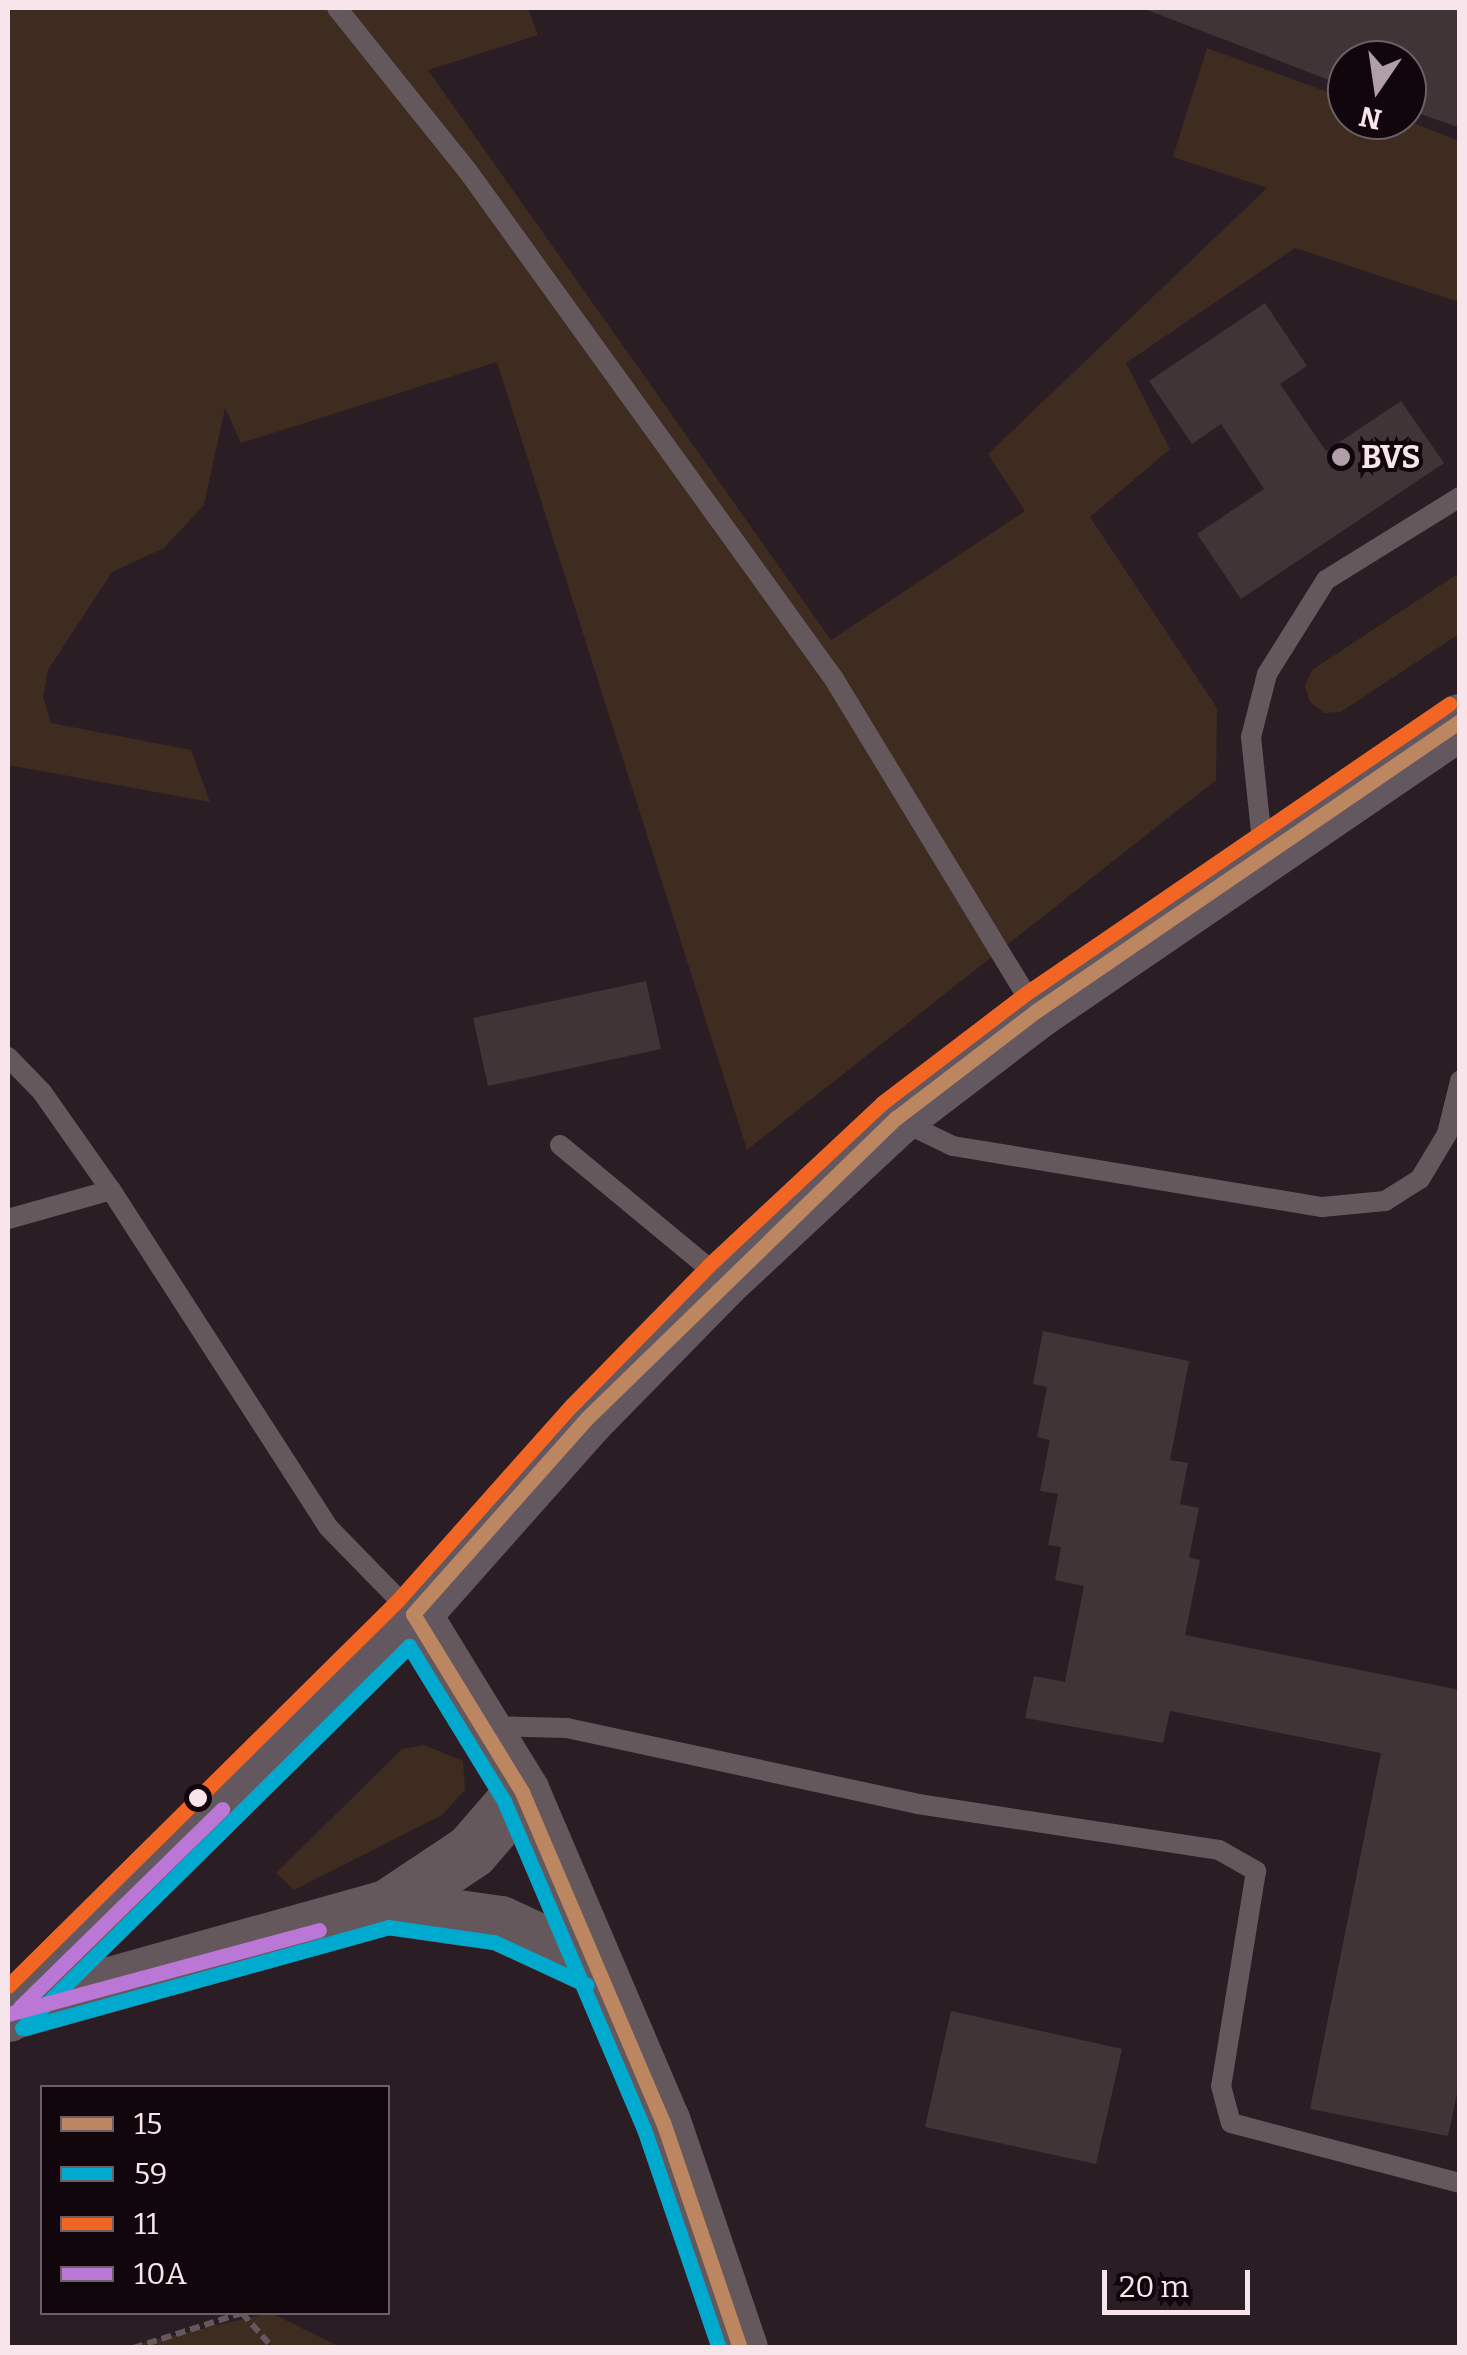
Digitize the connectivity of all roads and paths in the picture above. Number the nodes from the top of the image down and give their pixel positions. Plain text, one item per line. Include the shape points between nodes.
1 (337, 8) edge
2 (1460, 497) edge
3 (1460, 721) edge
4 (1263, 854) junction
5 (1036, 1011) junction
6 (8, 1057) edge
7 (1460, 1082) edge
8 (896, 1118) junction
9 (560, 1145) dead end
10 (112, 1190) junction
11 (8, 1219) edge
12 (722, 1280) junction
13 (413, 1614) junction
14 (488, 1726) junction
15 (522, 1792) junction
16 (386, 1907) junction
17 (595, 1967) junction
18 (12, 2012) edge
19 (1460, 2183) edge
20 (236, 2315) edge
21 (244, 2315) edge
22 (133, 2348) edge
23 (273, 2348) edge
24 (740, 2348) edge

1 - 5 lane via 467,170 834,679
2 - 4 lane via 1326,580 1267,674 1251,737
3 - 4 main road
4 - 5 main road
5 - 8 main road
6 - 10 lane via 42,1092
7 - 8 lane via 1447,1134 1420,1180 1385,1202 1322,1207 953,1146
8 - 12 main road
9 - 12 lane
10 - 11 lane
10 - 13 lane via 328,1527
12 - 13 main road via 587,1418
13 - 14 street
13 - 18 main road
14 - 15 street
14 - 19 lane via 567,1728 918,1804 1219,1850 1256,1871 1221,2086 1231,2123
15 - 16 street via 471,1851
15 - 17 street
16 - 17 street via 500,1923
16 - 18 street
17 - 24 street via 663,2122
20 - 22 path
21 - 23 path

